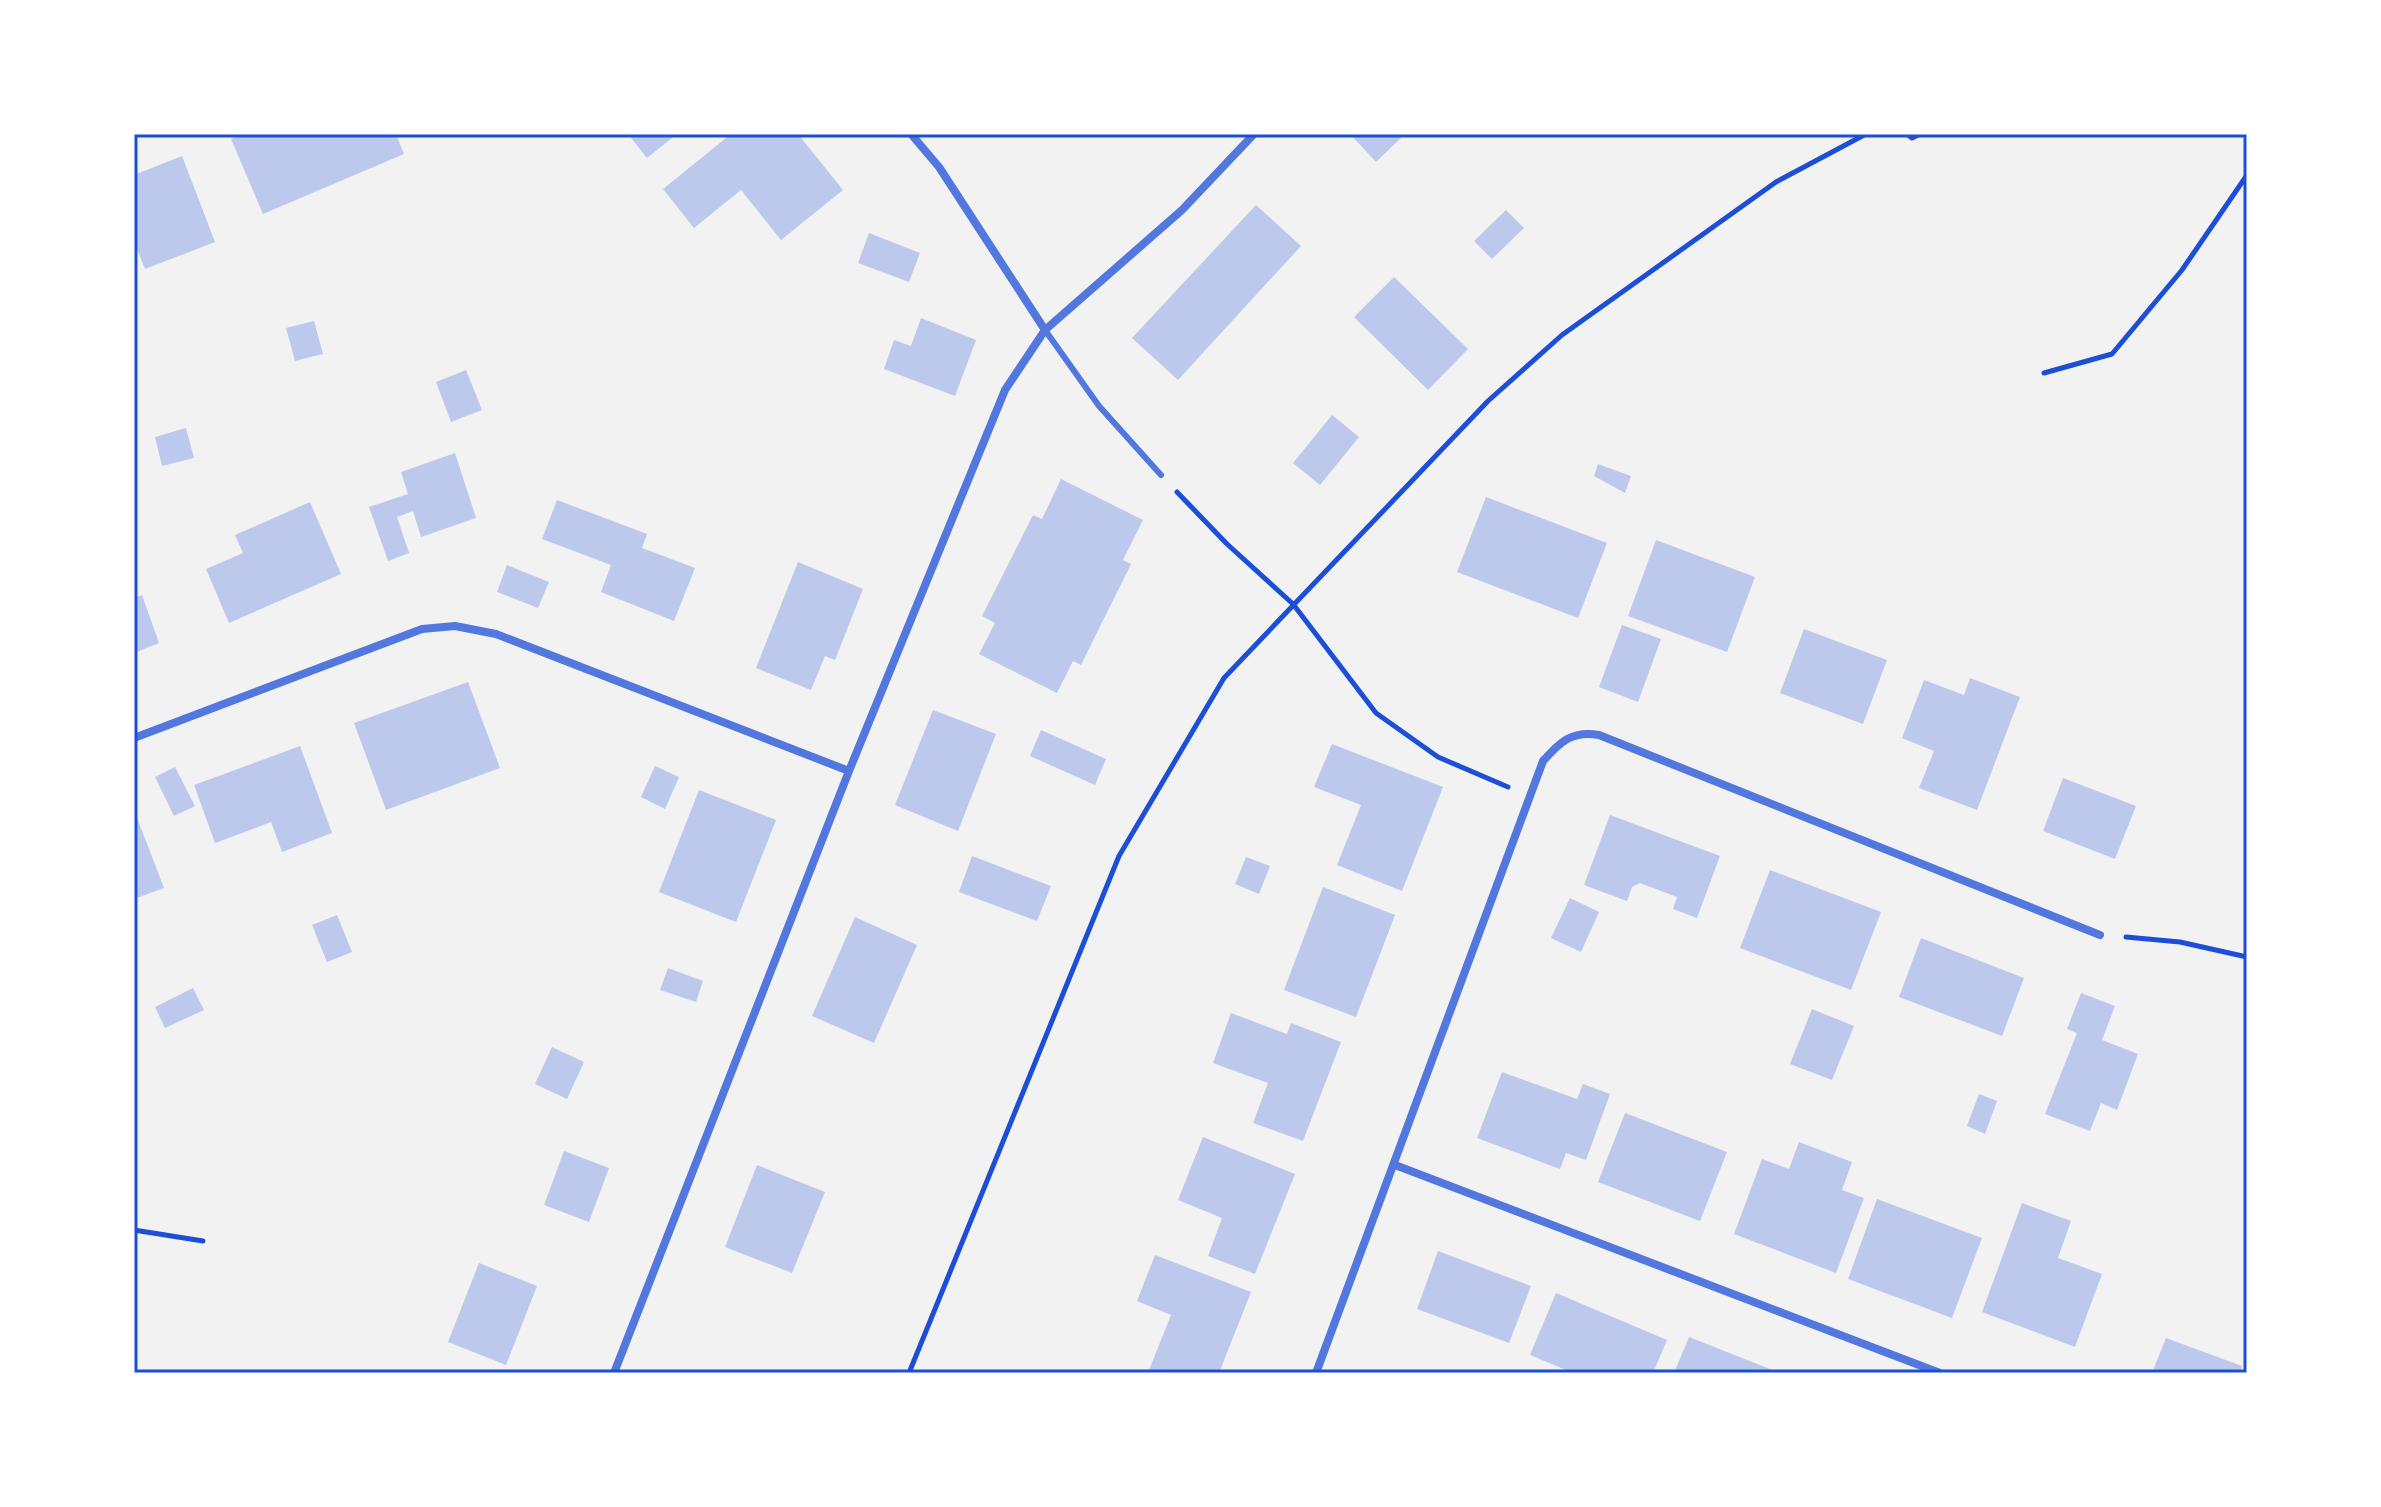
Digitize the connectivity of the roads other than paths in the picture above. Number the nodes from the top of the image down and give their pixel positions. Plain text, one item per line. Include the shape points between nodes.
1 (911, 134) edge
2 (1254, 134) edge
3 (1045, 330) junction
4 (1161, 475) road end
5 (134, 738) edge
6 (849, 771) junction
7 (2100, 935) road end
8 (1395, 1165) junction
9 (614, 1373) edge
10 (1316, 1373) edge
11 (1940, 1373) edge

1 - 3 street via 939,167
2 - 3 street via 1182,210
3 - 4 lane via 1099,406
3 - 6 street via 1005,390
5 - 6 street via 375,644 422,629 455,626 496,634
6 - 9 street
7 - 8 street via 1582,732 1555,747 1543,761
8 - 10 street
8 - 11 street

